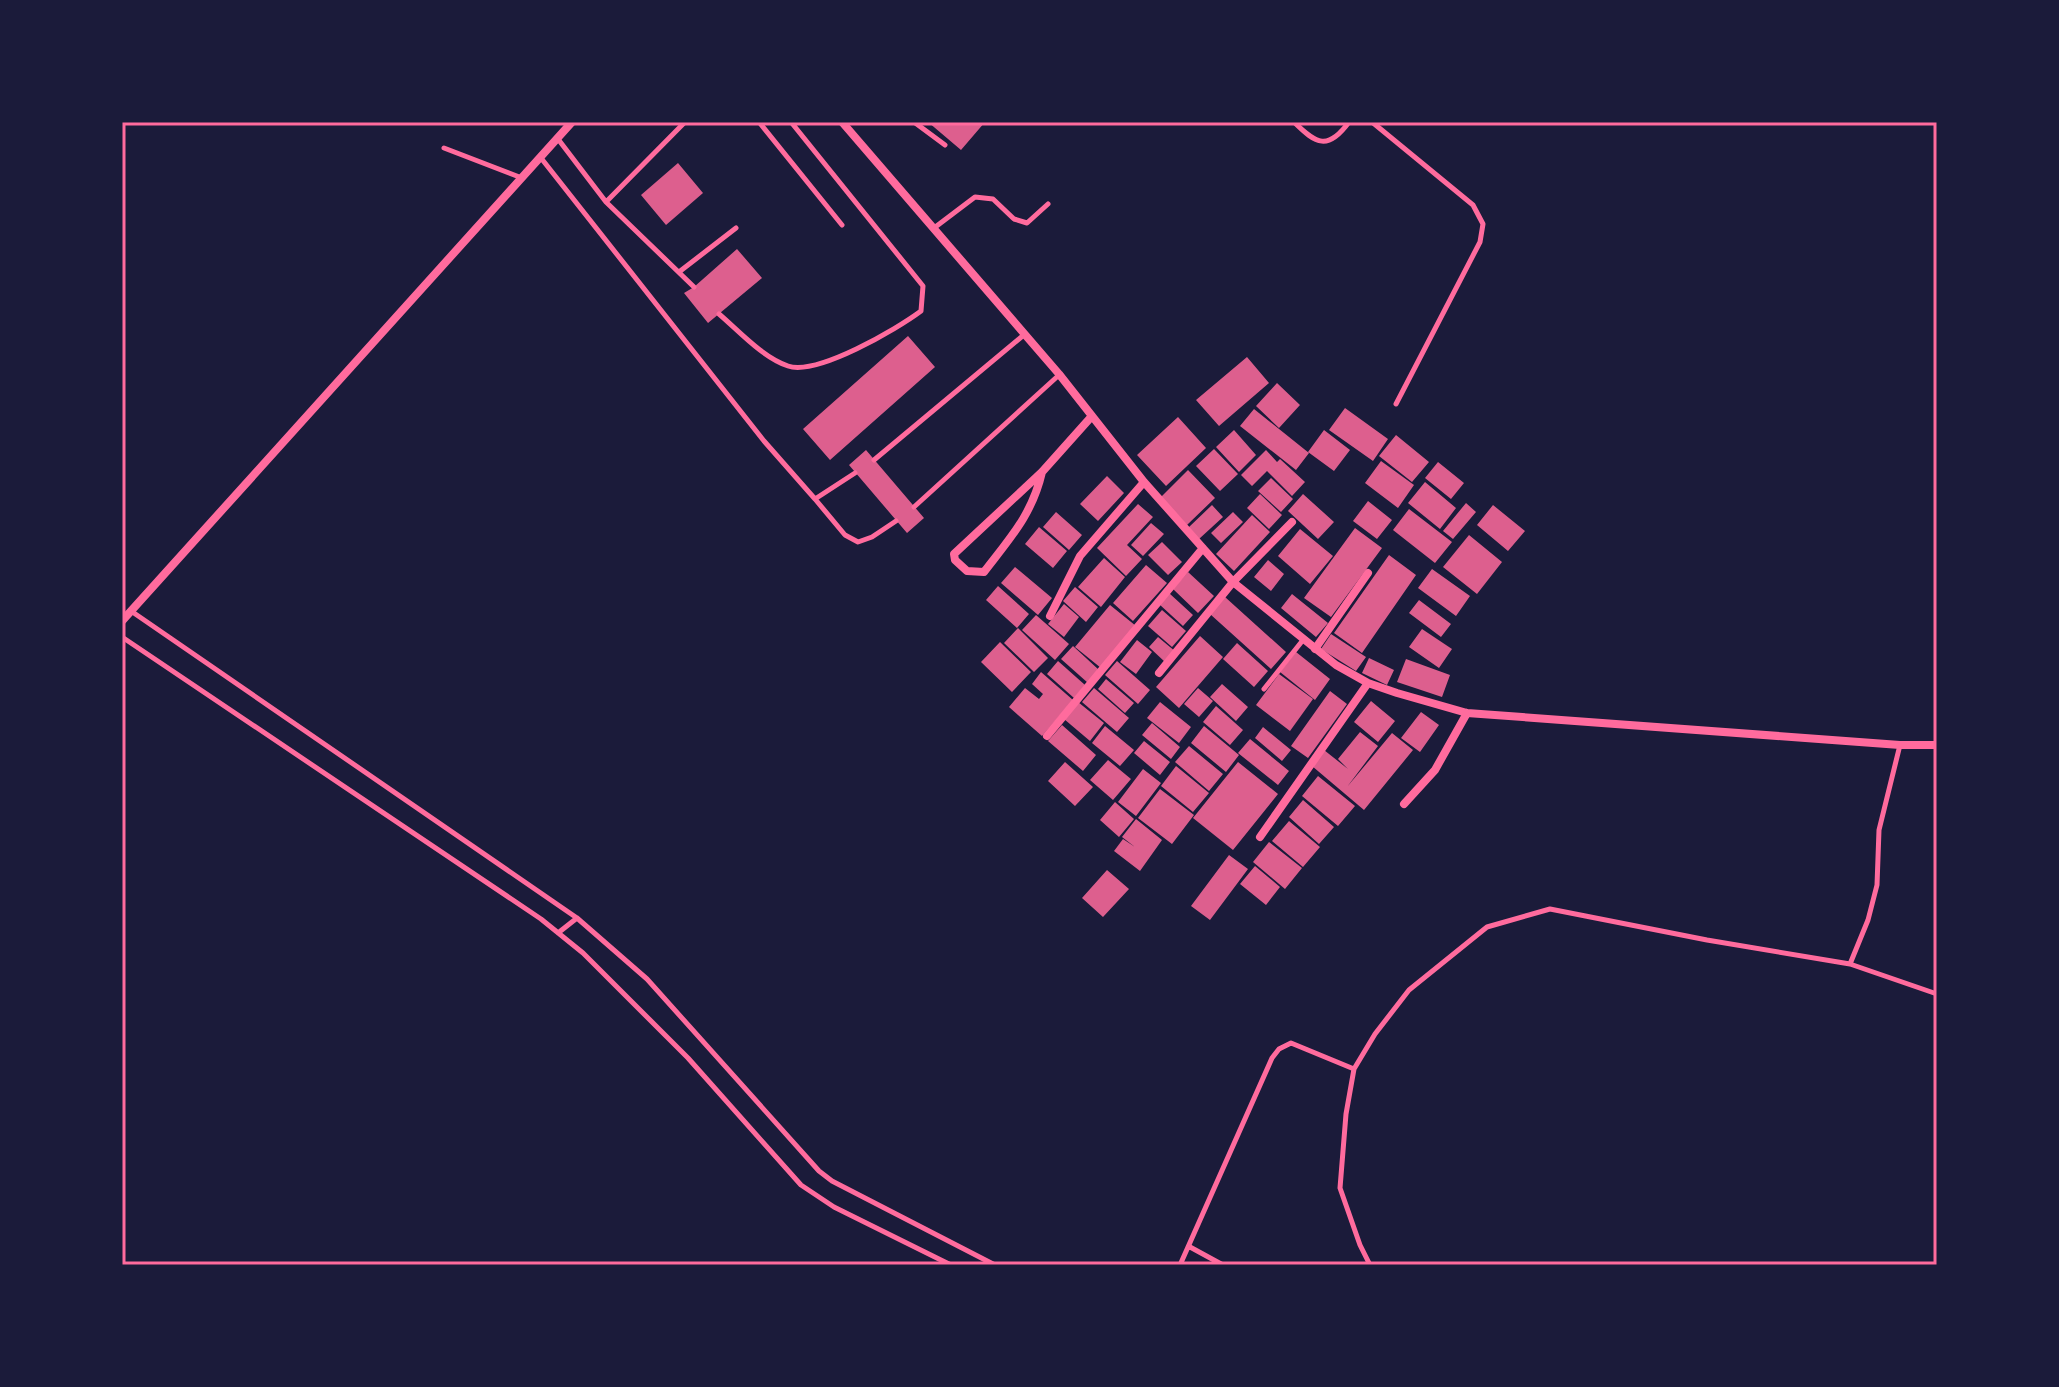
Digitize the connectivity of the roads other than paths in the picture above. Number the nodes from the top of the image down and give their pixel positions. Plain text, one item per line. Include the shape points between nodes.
1 (572, 122) edge
2 (685, 122) edge
3 (759, 122) edge
4 (791, 122) edge
5 (842, 122) edge
6 (914, 122) edge
7 (1294, 122) edge
8 (1349, 122) edge
9 (1372, 122) edge
10 (558, 139) junction
11 (945, 145) dead end
12 (444, 148) dead end
13 (541, 158) junction
14 (523, 178) junction
15 (606, 202) junction
16 (1048, 204) dead end
17 (842, 225) dead end
18 (736, 228) dead end
19 (934, 228) junction
20 (679, 272) junction
21 (694, 287) dead end
22 (719, 314) dead end
23 (1025, 334) junction
24 (1059, 374) junction
25 (1396, 404) dead end
26 (1092, 416) junction
27 (874, 460) dead end
28 (1042, 472) junction
29 (855, 473) dead end
30 (1144, 482) junction
31 (815, 499) junction
32 (914, 507) dead end
33 (896, 521) dead end
34 (1292, 522) dead end
35 (1203, 548) junction
36 (1368, 573) dead end
37 (1233, 582) junction
38 (131, 611) junction
39 (1050, 616) dead end
40 (122, 621) edge
41 (122, 637) edge
42 (1303, 640) junction
43 (1315, 649) junction
44 (1159, 673) dead end
45 (1368, 683) junction
46 (1264, 689) dead end
47 (1467, 713) junction
48 (1047, 736) dead end
49 (1900, 745) junction
50 (1937, 745) edge
51 (1404, 804) dead end
52 (1260, 837) dead end
53 (577, 918) junction
54 (558, 933) junction
55 (1850, 964) junction
56 (1937, 994) edge
57 (1354, 1069) junction
58 (1190, 1247) junction
59 (951, 1265) edge
60 (995, 1265) edge
61 (1180, 1265) edge
62 (1223, 1265) edge
63 (1370, 1265) edge

1 - 10 street
2 - 15 lane
3 - 17 lane
4 - 22 lane via 923,286 921,311 895,330 816,366 789,367
5 - 19 street
6 - 11 lane
7 - 8 lane via 1312,140 1326,142
9 - 25 lane via 1473,205 1483,224 1480,242
10 - 13 street
10 - 15 lane
12 - 14 lane
13 - 14 street
13 - 31 lane
14 - 38 street
15 - 20 lane
16 - 19 lane via 1027,223 1014,219 993,199 975,197
18 - 20 lane
19 - 23 street
20 - 21 lane
23 - 24 street
23 - 27 lane
24 - 26 street
24 - 32 lane
26 - 28 street
26 - 30 street
28 - 28 street via 1032,507 984,572 967,571 954,554
29 - 31 lane
30 - 35 street
30 - 39 street via 1080,556
31 - 33 lane via 845,535 858,542
34 - 37 street
35 - 37 street
35 - 48 street
36 - 43 street
37 - 42 street
37 - 44 street
38 - 40 street
38 - 53 lane
41 - 54 lane
42 - 43 street
42 - 46 lane
43 - 45 street
45 - 47 street
45 - 52 street
47 - 49 street
47 - 51 street via 1435,770
49 - 50 street
49 - 55 lane via 1879,830 1877,885
53 - 54 lane
53 - 60 lane via 647,979 819,1171
54 - 59 lane via 688,1058 801,1185
55 - 56 lane
55 - 57 lane via 1550,909 1487,927 1409,990
57 - 58 lane via 1291,1043 1279,1049
57 - 63 lane via 1340,1188
58 - 61 lane
58 - 62 lane

